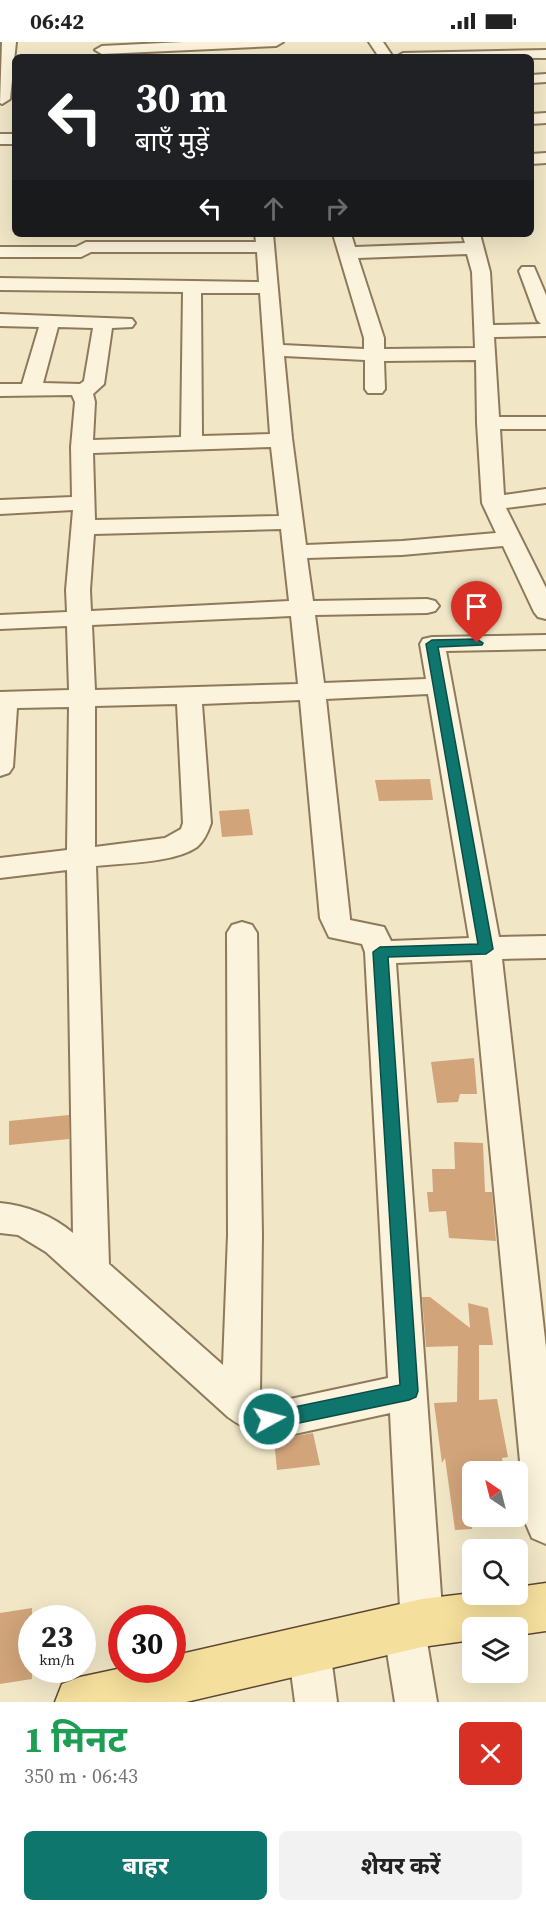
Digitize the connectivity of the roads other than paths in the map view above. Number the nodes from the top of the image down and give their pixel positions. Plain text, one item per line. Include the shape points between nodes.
1 (9, 42) edge
2 (276, 42) edge
3 (231, 48) edge
4 (508, 48) edge
5 (176, 49) edge
6 (102, 50) edge
7 (465, 54) edge
8 (546, 54) edge
9 (7, 64) edge
10 (3, 108) edge
11 (343, 237) edge
12 (86, 240) edge
13 (264, 240) edge
14 (114, 241) edge
15 (473, 241) edge
16 (402, 242) edge
17 (0, 252) edge
18 (346, 253) junction
19 (528, 272) dead end
20 (0, 284) edge
21 (192, 287) junction
22 (269, 288) junction
23 (0, 320) edge
24 (546, 320) edge
25 (50, 321) junction
26 (103, 323) junction
27 (125, 323) dead end
28 (546, 330) edge
29 (483, 331) junction
30 (274, 350) junction
31 (484, 354) junction
32 (376, 355) junction
33 (31, 389) junction
34 (375, 389) dead end
35 (0, 390) edge
36 (82, 392) junction
37 (487, 423) junction
38 (546, 423) edge
39 (282, 440) junction
40 (192, 443) junction
41 (82, 447) junction
42 (546, 496) edge
43 (493, 503) junction
44 (0, 507) edge
45 (83, 515) junction
46 (291, 522) junction
47 (510, 539) junction
48 (294, 552) junction
49 (523, 565) junction
50 (546, 565) edge
51 (300, 608) junction
52 (546, 612) edge
53 (79, 617) junction
54 (0, 622) edge
55 (546, 642) edge
56 (432, 644) junction
57 (439, 686) junction
58 (312, 691) junction
59 (189, 696) junction
60 (2, 700) edge
61 (82, 700) junction
62 (0, 767) edge
63 (81, 859) junction
64 (0, 868) edge
65 (242, 933) dead end
66 (546, 947) edge
67 (486, 949) junction
68 (380, 952) junction
69 (0, 1218) edge
70 (91, 1269) junction
71 (409, 1391) junction
72 (241, 1405) junction
73 (546, 1524) edge
74 (546, 1607) edge
75 (413, 1625) junction
76 (309, 1649) junction
77 (80, 1702) edge
78 (316, 1702) edge
79 (416, 1702) edge

1 - 9 street
2 - 3 street
3 - 5 street
4 - 7 street
4 - 8 street
5 - 6 street
9 - 10 street
11 - 18 street
12 - 14 street
12 - 17 street via 81,252
13 - 14 street
13 - 22 street
15 - 16 street
15 - 29 street via 481,272
16 - 18 street
18 - 32 street
19 - 24 street
20 - 21 street
21 - 22 street
21 - 40 street
22 - 30 street
23 - 25 street
25 - 26 street
25 - 33 street
26 - 27 street
26 - 36 street via 94,384
28 - 29 street
29 - 31 street
30 - 32 street
30 - 39 street
31 - 32 street
31 - 37 street
32 - 34 street
33 - 35 street
33 - 36 street
36 - 41 street
37 - 38 street
37 - 43 street
39 - 40 street
39 - 46 street
40 - 41 street
41 - 45 street
42 - 43 street
43 - 47 street
44 - 45 street
45 - 46 street
45 - 53 street
46 - 48 street
47 - 48 street
47 - 49 street
48 - 51 street
49 - 50 street
49 - 52 street
51 - 53 street
51 - 56 street via 426,596
51 - 58 street
53 - 54 street
53 - 61 street
55 - 56 street
56 - 57 street
57 - 58 street
57 - 67 street
58 - 59 street
58 - 68 street via 336,924 344,931 374,935
59 - 61 street
59 - 63 street via 195,833 189,841 166,848
60 - 61 street
60 - 62 street
61 - 63 street
63 - 64 street
63 - 70 street
65 - 72 street via 245,1235
66 - 67 street
67 - 68 street
67 - 73 street
68 - 71 street
69 - 70 street via 40,1229
70 - 72 street
71 - 72 street via 280,1419 254,1414
71 - 75 street
74 - 75 main road
75 - 76 main road
75 - 79 street
76 - 77 main road
76 - 78 street

